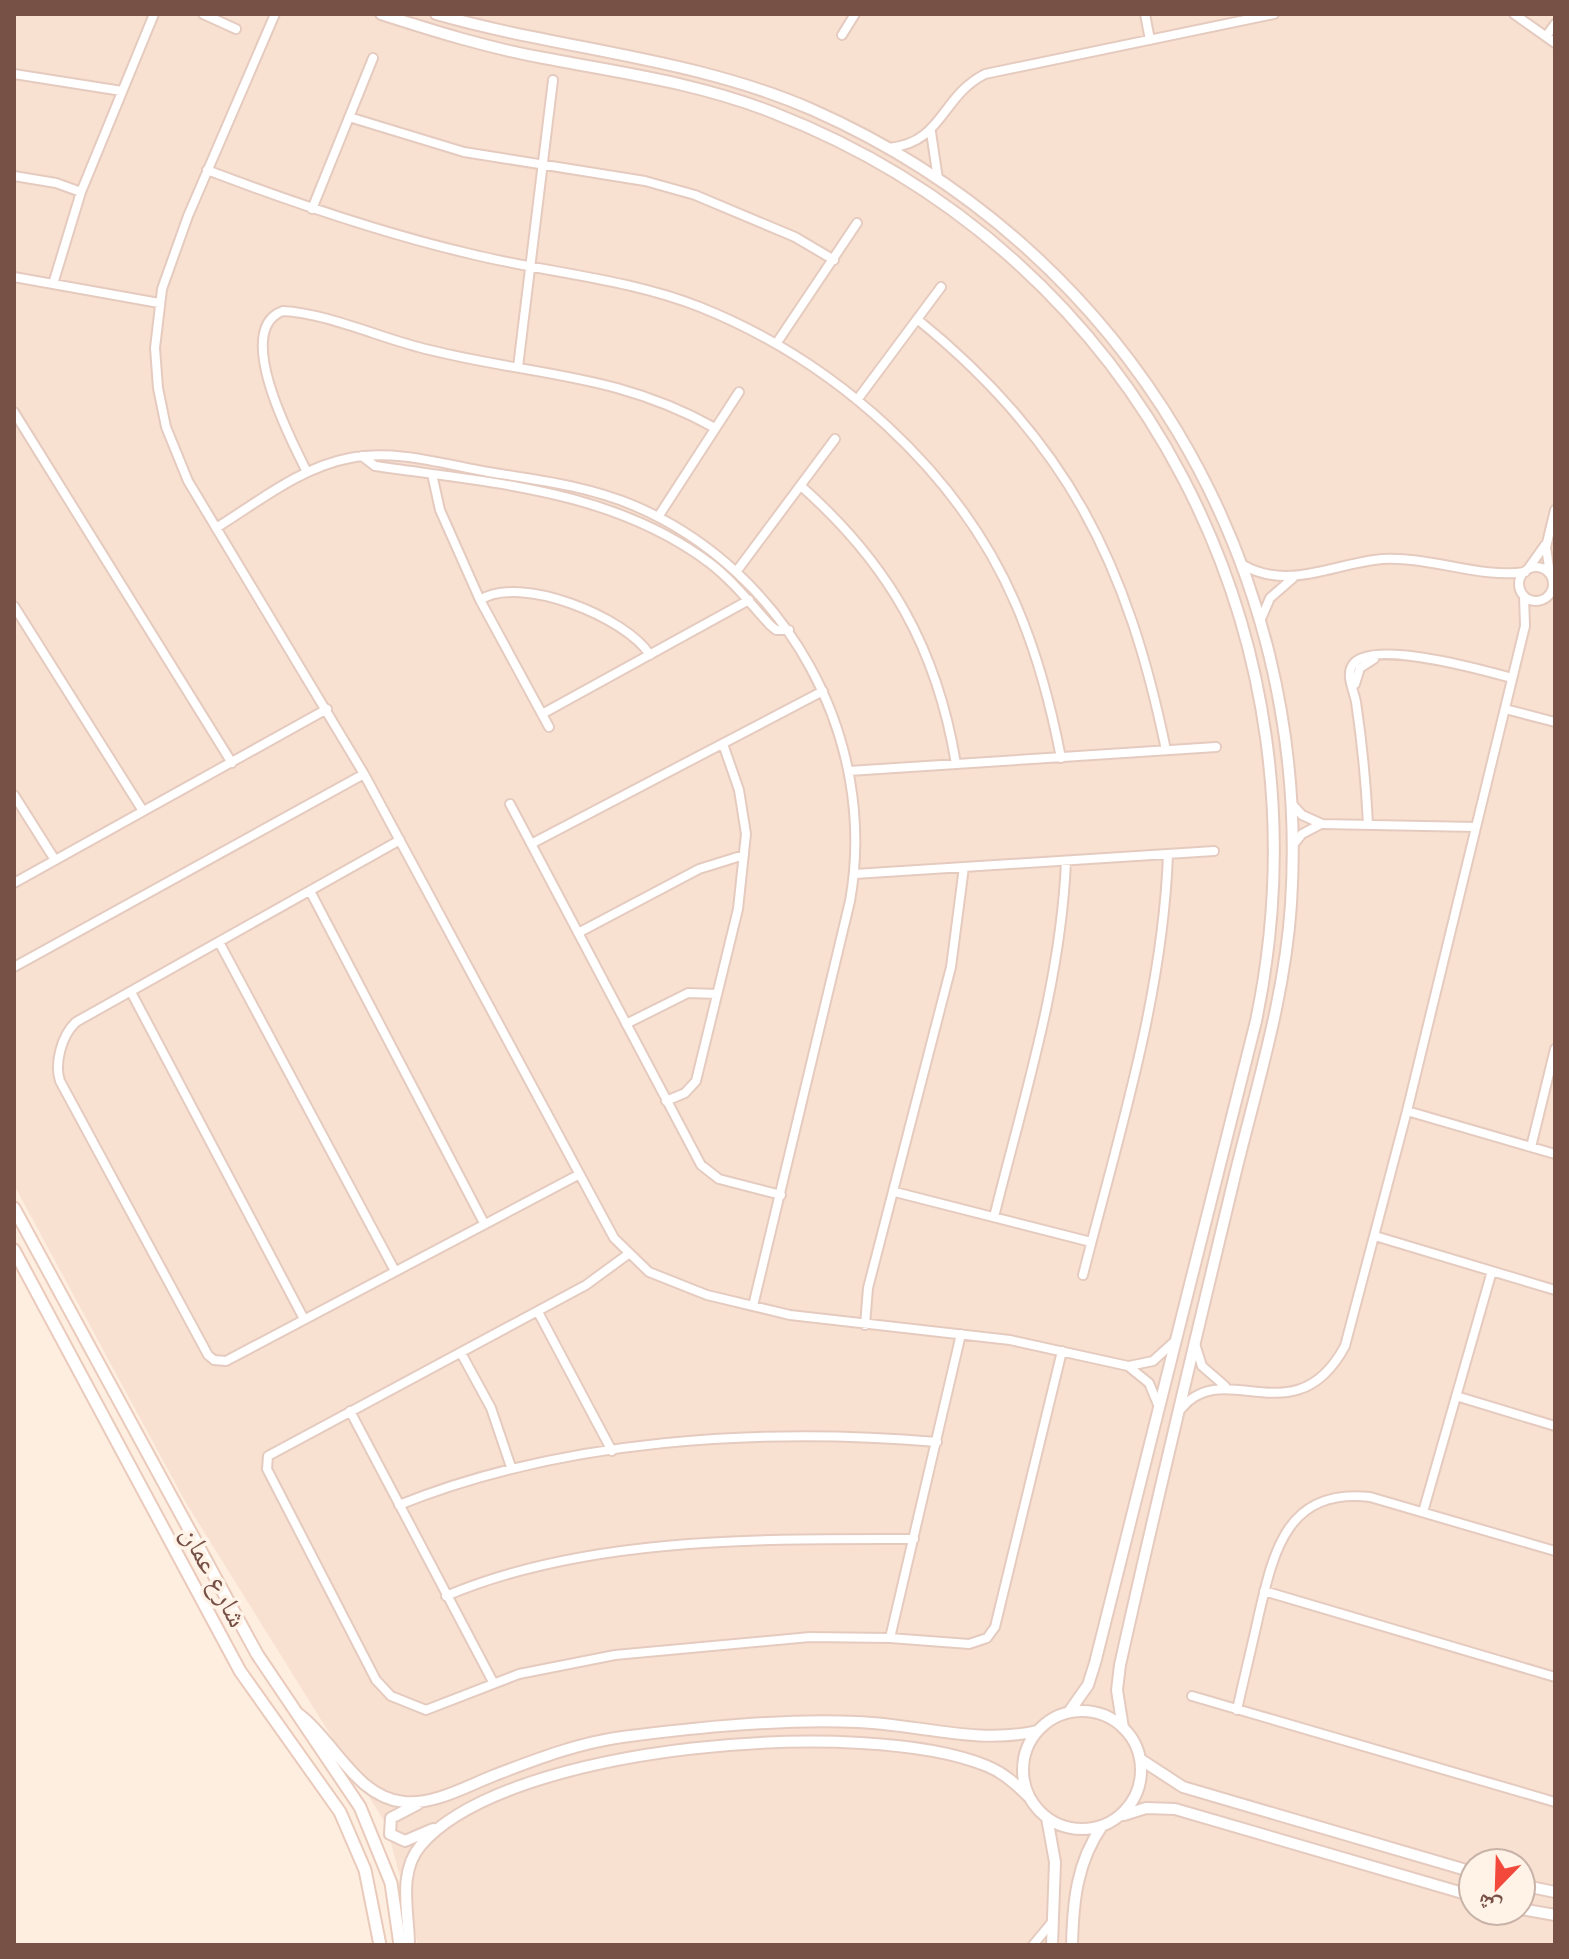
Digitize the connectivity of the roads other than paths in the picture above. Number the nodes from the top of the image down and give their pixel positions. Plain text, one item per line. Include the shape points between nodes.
1 (154, 14) edge
2 (203, 14) edge
3 (381, 14) edge
4 (436, 14) edge
5 (855, 14) edge
6 (1145, 14) edge
7 (1274, 14) edge
8 (1514, 14) edge
9 (272, 16) edge
10 (1555, 24) edge
11 (236, 29) dead end
12 (842, 35) dead end
13 (1547, 35) junction
14 (1150, 40) junction
15 (1555, 43) edge
16 (373, 58) dead end
17 (14, 74) edge
18 (553, 80) dead end
19 (122, 91) junction
20 (349, 117) junction
21 (931, 132) junction
22 (889, 148) junction
23 (542, 167) junction
24 (207, 170) junction
25 (14, 176) edge
26 (938, 179) junction
27 (81, 192) junction
28 (312, 209) junction
29 (857, 223) dead end
30 (834, 260) junction
31 (530, 266) junction
32 (14, 277) edge
33 (53, 284) junction
34 (941, 287) dead end
35 (159, 303) junction
36 (917, 319) junction
37 (776, 344) junction
38 (518, 367) junction
39 (739, 392) dead end
40 (857, 400) junction
41 (14, 412) edge
42 (715, 428) junction
43 (835, 439) dead end
44 (362, 456) junction
45 (307, 472) junction
46 (432, 474) junction
47 (801, 486) junction
48 (1555, 510) edge
49 (658, 517) junction
50 (216, 528) junction
51 (1547, 541) junction
52 (1243, 565) junction
53 (1526, 571) junction
54 (736, 572) junction
55 (1495, 573) junction
56 (1294, 577) junction
57 (1552, 577) edge
58 (1522, 593) junction
59 (1548, 598) edge
60 (480, 600) junction
61 (749, 600) junction
62 (14, 606) edge
63 (1239, 608) junction
64 (1261, 619) junction
65 (1525, 626) junction
66 (789, 630) junction
67 (1268, 645) junction
68 (650, 655) junction
69 (1512, 678) junction
70 (823, 691) junction
71 (327, 709) junction
72 (1505, 709) junction
73 (542, 714) junction
74 (1555, 722) edge
75 (549, 727) dead end
76 (723, 744) junction
77 (1216, 747) dead end
78 (1166, 750) junction
79 (1061, 758) junction
80 (232, 763) junction
81 (956, 764) junction
82 (849, 771) junction
83 (364, 774) junction
84 (14, 795) edge
85 (510, 804) dead end
86 (1292, 804) junction
87 (143, 811) junction
88 (1322, 824) junction
89 (1368, 824) junction
90 (1476, 827) junction
91 (400, 840) junction
92 (531, 844) junction
93 (1293, 845) junction
94 (1214, 851) dead end
95 (1168, 854) junction
96 (744, 855) junction
97 (55, 860) junction
98 (1066, 861) junction
99 (964, 867) junction
100 (855, 874) junction
101 (14, 883) edge
102 (310, 891) junction
103 (578, 933) junction
104 (219, 942) junction
105 (14, 967) edge
106 (131, 992) junction
107 (717, 994) junction
108 (626, 1024) junction
109 (1555, 1049) edge
110 (666, 1101) junction
111 (1407, 1111) junction
112 (1531, 1147) junction
113 (1555, 1154) edge
114 (578, 1175) junction
115 (895, 1192) junction
116 (781, 1195) junction
117 (14, 1208) edge
118 (994, 1217) junction
119 (484, 1223) junction
120 (1375, 1236) junction
121 (1091, 1242) junction
122 (14, 1250) edge
123 (627, 1255) junction
124 (395, 1271) junction
125 (1492, 1271) junction
126 (1083, 1275) dead end
127 (1555, 1290) edge
128 (753, 1306) junction
129 (538, 1312) junction
130 (304, 1319) junction
131 (865, 1325) junction
132 (961, 1334) junction
133 (1176, 1339) junction
134 (1195, 1343) junction
135 (1062, 1351) junction
136 (461, 1353) junction
137 (1128, 1366) junction
138 (1230, 1388) junction
139 (1456, 1396) junction
140 (1160, 1408) junction
141 (350, 1411) junction
142 (1178, 1412) junction
143 (1555, 1426) edge
144 (937, 1442) junction
145 (612, 1451) junction
146 (511, 1467) junction
147 (399, 1505) junction
148 (1423, 1512) junction
149 (914, 1539) junction
150 (1555, 1551) edge
151 (1264, 1591) junction
152 (446, 1596) junction
153 (890, 1638) junction
154 (1555, 1677) edge
155 (493, 1682) junction
156 (1192, 1696) dead end
157 (292, 1708) junction
158 (1237, 1710) junction
159 (1069, 1712) junction
160 (1123, 1728) junction
161 (1037, 1731) junction
162 (1140, 1759) junction
163 (1030, 1798) junction
164 (1555, 1802) edge
165 (420, 1803) junction
166 (1119, 1817) junction
167 (1047, 1818) junction
168 (442, 1826) junction
169 (1102, 1826) junction
170 (1457, 1867) edge
171 (1457, 1891) edge
172 (1053, 1920) junction
173 (380, 1945) edge
174 (400, 1945) edge
175 (409, 1945) edge
176 (1033, 1945) edge
177 (1052, 1945) edge
178 (1072, 1945) edge

1 - 19 street
2 - 11 street
3 - 63 street via 508,51 662,78 733,98 828,136 930,194 1028,274 1119,375 1191,490
4 - 22 street via 724,77 809,108
5 - 12 street
6 - 14 street
7 - 14 street
8 - 13 street
9 - 24 street
10 - 13 street
13 - 15 street
14 - 21 street via 985,74 954,97
16 - 20 street
17 - 19 street
18 - 23 street
19 - 27 street
20 - 23 street via 436,144
20 - 28 street
21 - 22 street
21 - 26 street
22 - 26 street
23 - 30 street via 645,181 695,195 782,231
23 - 31 street
24 - 28 street
24 - 35 street
25 - 27 street
26 - 52 street via 1040,261 1127,356 1189,449
27 - 33 street
28 - 31 street via 375,230
29 - 30 street
30 - 37 street
31 - 37 street via 661,293
31 - 38 street
32 - 33 street
33 - 35 street
34 - 36 street
35 - 50 street via 156,368 166,427 188,481
36 - 40 street
36 - 78 street via 959,353 1016,413 1058,466 1097,529 1134,620
37 - 40 street
38 - 42 street via 609,383 684,410
38 - 45 street via 428,350 292,311 275,314 265,336 269,388
39 - 42 street
40 - 79 street via 930,473 1002,576 1035,655
41 - 80 street
42 - 49 street
43 - 47 street
44 - 45 street
44 - 46 street via 375,466
44 - 49 street via 399,457 567,485
45 - 50 street
46 - 60 street via 440,510
46 - 61 street via 615,510 680,542
47 - 54 street
47 - 81 street via 846,529 902,603 937,681
48 - 51 street
49 - 54 street
50 - 71 street
51 - 53 street
51 - 57 street
52 - 56 street via 1267,576
52 - 64 street
53 - 55 street
53 - 57 street via 1542,568
53 - 58 street
54 - 66 street
55 - 56 street via 1402,559 1357,562
55 - 58 street
56 - 64 street via 1275,591
57 - 59 street
58 - 59 street
58 - 65 street
59 - 65 street
60 - 68 street via 511,590 572,605 623,628
60 - 73 street
61 - 66 street via 776,630
61 - 68 street
62 - 87 street
63 - 67 street via 1244,603 1251,607
63 - 133 street via 1270,754 1275,825 1272,921 1256,1021
64 - 67 street
65 - 69 street
66 - 70 street
67 - 86 street via 1284,724
68 - 73 street
69 - 72 street
69 - 89 street via 1433,658 1382,657 1360,668 1354,693
70 - 76 street
70 - 82 street
71 - 80 street
71 - 83 street
72 - 74 street
72 - 90 street
73 - 75 street
76 - 92 street
76 - 96 street via 744,811
77 - 78 street
78 - 79 street
79 - 81 street
80 - 87 street
81 - 82 street
82 - 100 street
83 - 91 street
83 - 105 street
84 - 97 street
85 - 92 street
86 - 88 street
86 - 93 street
87 - 97 street
88 - 89 street
88 - 93 street
89 - 90 street
90 - 111 street
91 - 102 street
91 - 114 street
92 - 103 street
93 - 134 street via 1277,1006
94 - 95 street
95 - 98 street
95 - 121 street via 1152,998
96 - 103 street via 699,869
96 - 107 street via 738,909
97 - 101 street
98 - 99 street
98 - 118 street via 1051,986
99 - 100 street
99 - 115 street via 951,967
100 - 116 street
102 - 104 street
102 - 119 street
103 - 108 street
104 - 106 street
104 - 124 street
106 - 130 street
106 - 130 street via 69,1028 58,1064 60,1081 211,1358 226,1361
107 - 108 street via 696,991 678,996
107 - 110 street via 694,1086
108 - 110 street
109 - 112 street
110 - 116 street via 706,1171
111 - 112 street
111 - 120 street
112 - 113 street
114 - 119 street
114 - 123 street
115 - 118 street
115 - 131 street via 868,1288
116 - 128 street
117 - 157 main road, شارع عمان via 257,1654
118 - 121 street
119 - 124 street
120 - 125 street
120 - 138 street via 1350,1333 1330,1369 1309,1385 1283,1394
121 - 126 street
122 - 173 main road, شارع عمان via 240,1671 340,1812 365,1870
123 - 128 street via 672,1284
123 - 129 street
124 - 130 street
125 - 127 street
125 - 139 street
128 - 131 street
129 - 136 street
129 - 145 street
131 - 132 street
132 - 135 street
132 - 144 street
133 - 137 street via 1160,1357
133 - 140 street
134 - 138 street via 1202,1366
134 - 142 street
135 - 137 street
135 - 153 street via 991,1635 969,1644
136 - 141 street
136 - 146 street via 491,1408
137 - 140 street via 1149,1383
138 - 142 street via 1206,1390
139 - 143 street
139 - 148 street
140 - 159 street via 1092,1674
141 - 147 street
141 - 155 street via 275,1451 267,1469 376,1680 391,1696 426,1710
142 - 160 street via 1120,1665 1117,1690
144 - 145 street via 798,1436
144 - 149 street
145 - 146 street
146 - 147 street
147 - 152 street
148 - 150 street
148 - 151 street via 1356,1496 1312,1506 1281,1538
149 - 152 street via 762,1540 570,1559 495,1577
149 - 153 street
151 - 154 street
151 - 158 street
152 - 155 street
153 - 155 street via 797,1638 654,1650 576,1661
156 - 158 street
157 - 165 street via 315,1726 365,1787 391,1800
157 - 174 main road, شارع عمان via 369,1825 391,1883
158 - 164 street
159 - 160 street via 1092,1712
159 - 161 street
160 - 162 street
161 - 163 street via 1023,1764
161 - 165 street via 994,1737 834,1722 620,1737 554,1752
162 - 166 street via 1138,1791
162 - 170 street via 1183,1787
163 - 167 street
163 - 168 street via 993,1769 954,1757 893,1747 766,1743 681,1749 565,1773 504,1794
165 - 168 street via 391,1818 392,1836 405,1841
166 - 169 street
166 - 171 street via 1146,1808 1175,1809
167 - 169 street via 1068,1827
167 - 172 street via 1055,1862
168 - 175 street via 421,1845 408,1871
169 - 178 street via 1077,1879
172 - 176 street
172 - 177 street

